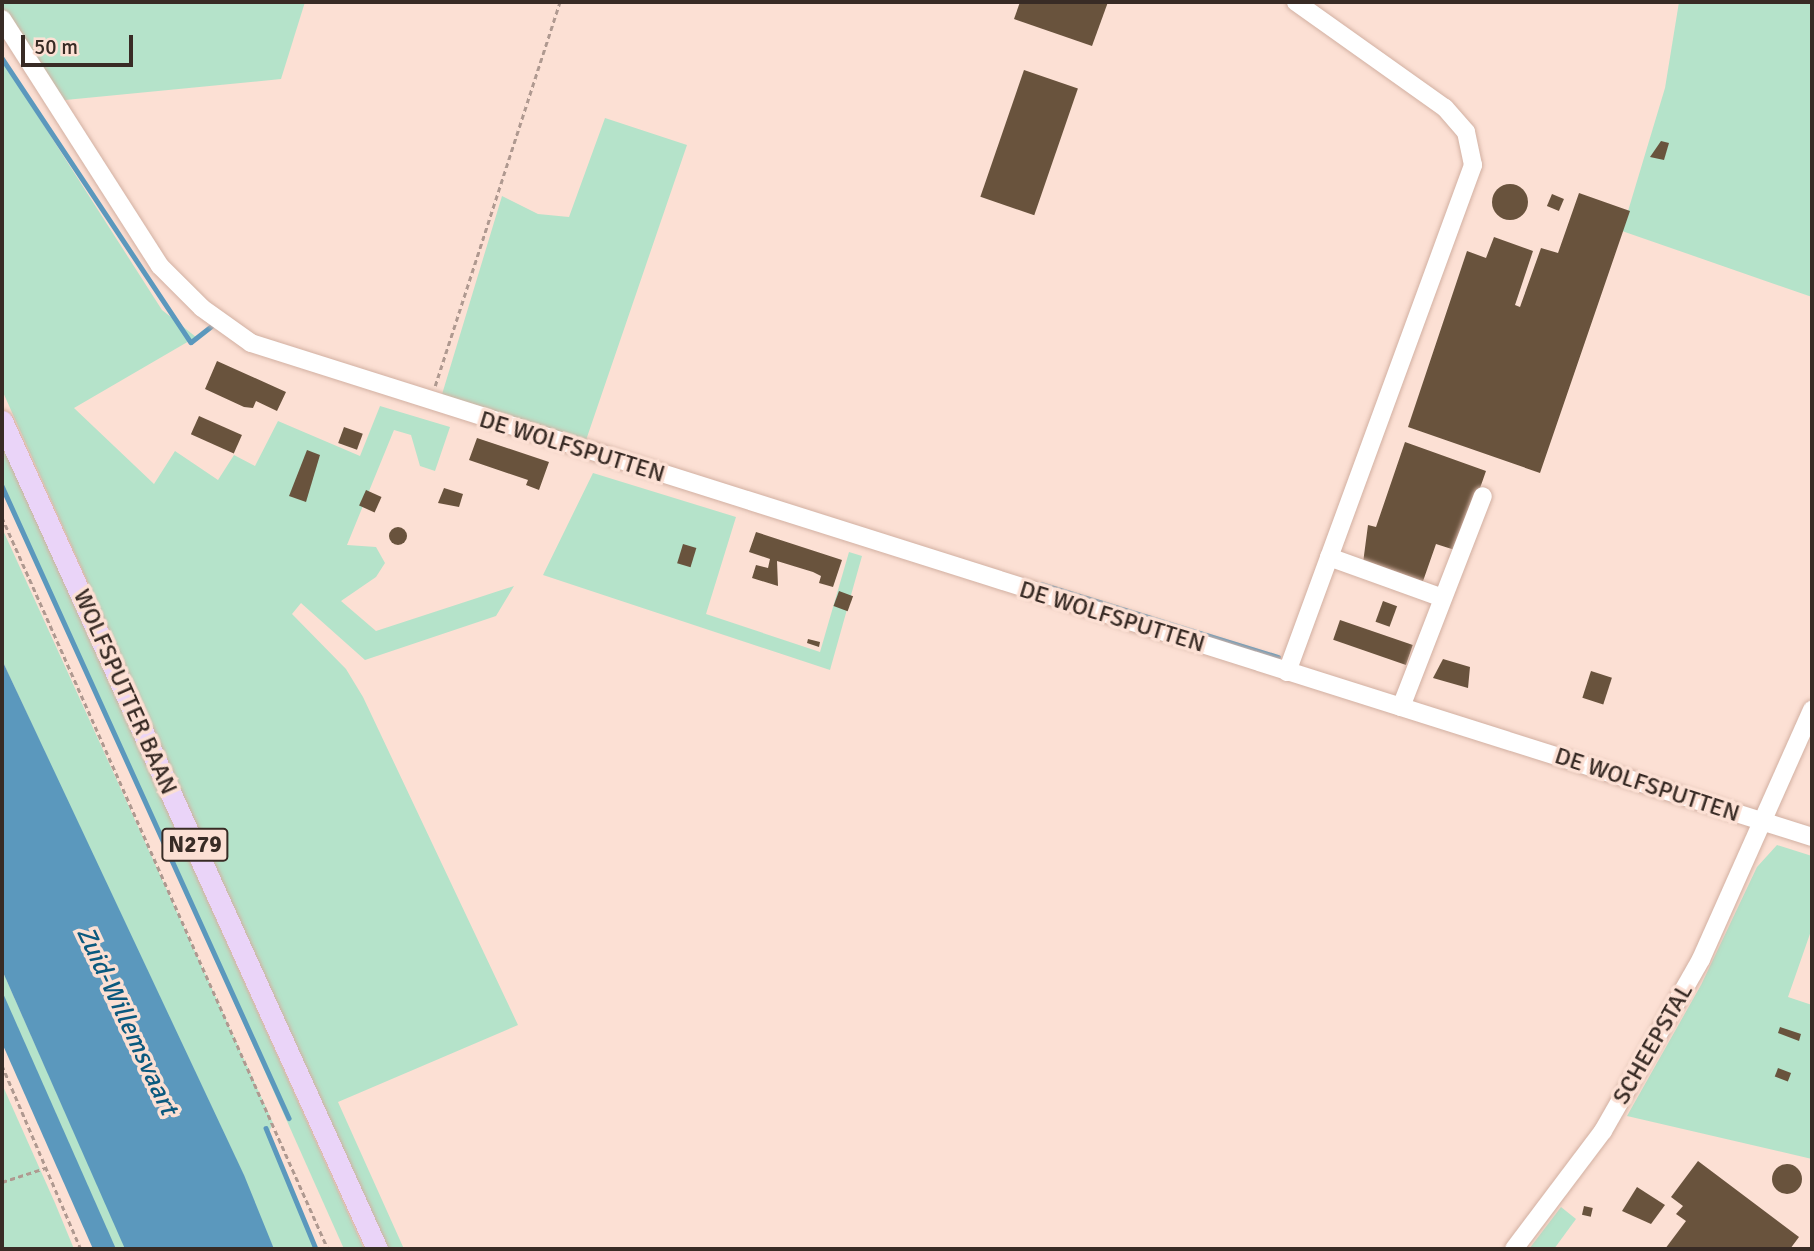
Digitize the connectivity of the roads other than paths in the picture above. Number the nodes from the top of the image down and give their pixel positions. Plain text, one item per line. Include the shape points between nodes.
1 (1296, 2) edge
2 (2, 19) edge
3 (2, 421) edge
4 (1483, 496) dead end
5 (1329, 557) junction
6 (1440, 597) junction
7 (1287, 672) junction
8 (1401, 707) junction
9 (1812, 710) edge
10 (1766, 823) junction
11 (1812, 837) edge
12 (376, 1249) edge
13 (1514, 1249) edge

1 - 5 street via 1445,108 1466,132 1472,165
2 - 7 street, DE WOLFSPUTTEN via 160,265 202,308 251,343
3 - 12 main road, WOLFSPUTTER BAAN / N279
4 - 6 street
5 - 6 street
5 - 7 street
6 - 8 street
7 - 8 street, DE WOLFSPUTTEN
8 - 10 street, DE WOLFSPUTTEN
9 - 10 street, SCHEEPSTAL
10 - 11 street
10 - 13 street, SCHEEPSTAL via 1701,959 1603,1131

